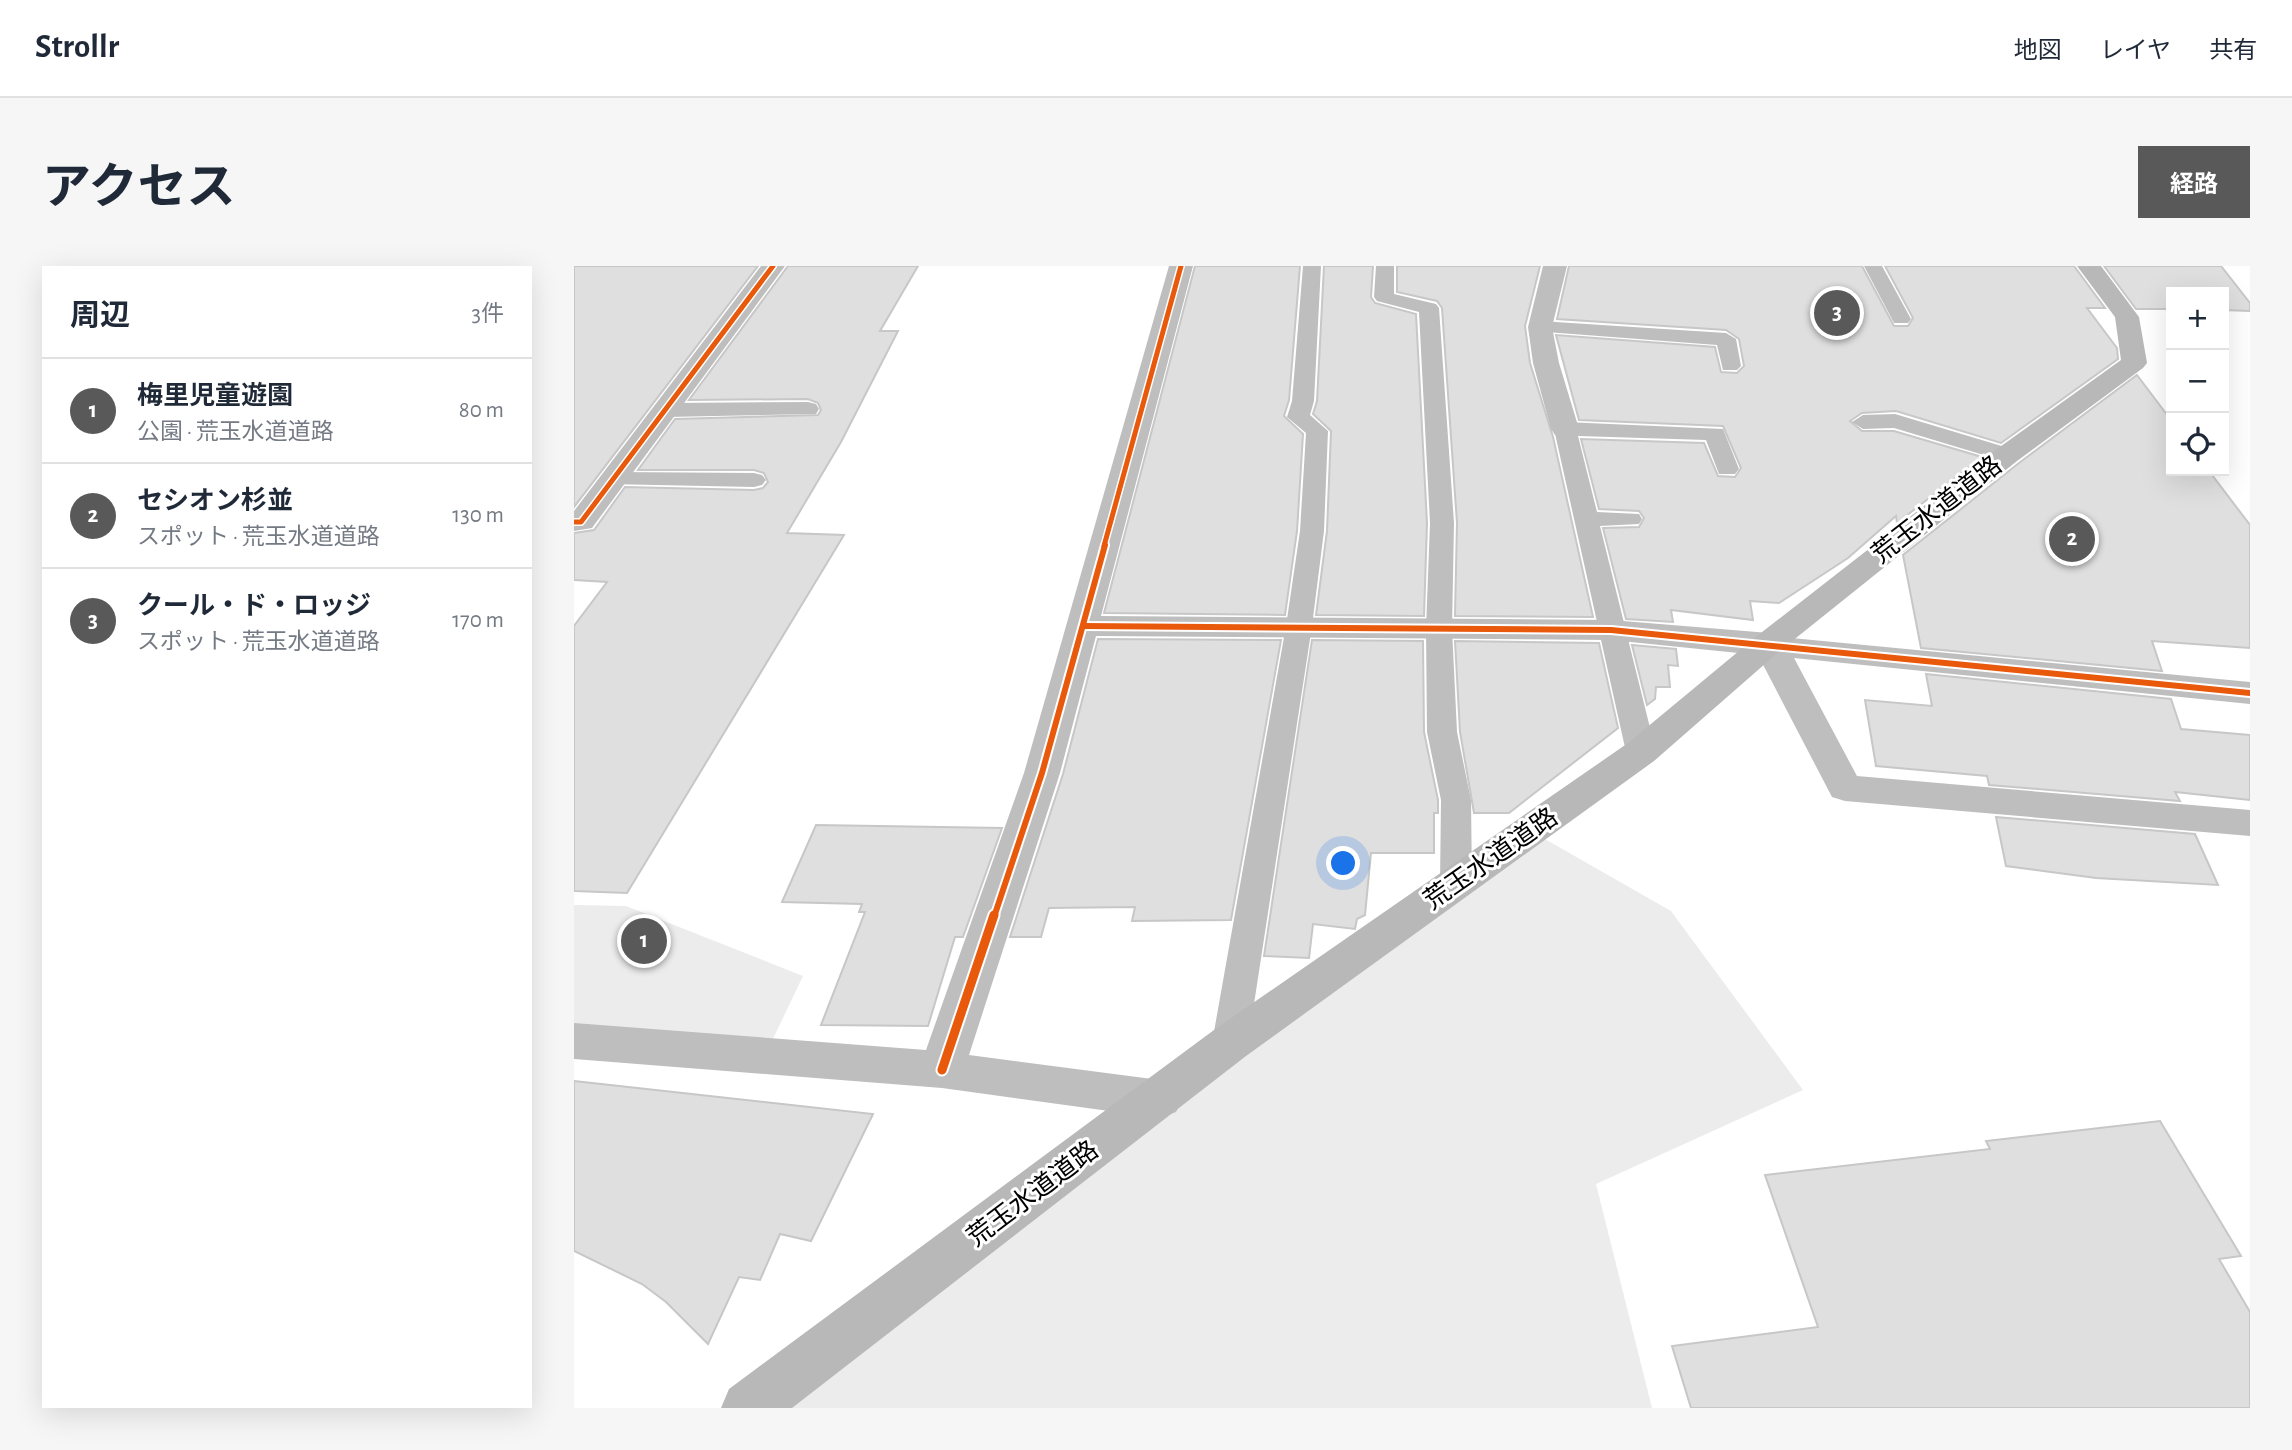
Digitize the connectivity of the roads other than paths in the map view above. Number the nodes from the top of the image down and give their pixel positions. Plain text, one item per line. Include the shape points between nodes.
1 (774, 266) edge
2 (1181, 266) edge
3 (1312, 266) edge
4 (1385, 266) edge
5 (1555, 266) edge
6 (1873, 266) edge
7 (2089, 266) edge
8 (1901, 319) dead end
9 (1540, 327) junction
10 (1730, 366) dead end
11 (808, 409) dead end
12 (667, 410) junction
13 (1863, 422) dead end
14 (1565, 429) junction
15 (2007, 455) junction
16 (1727, 469) dead end
17 (615, 479) junction
18 (754, 480) dead end
19 (1586, 519) junction
20 (1630, 519) dead end
21 (574, 522) edge
22 (1083, 626) junction
23 (1299, 626) junction
24 (1439, 629) junction
25 (1611, 630) junction
26 (1769, 643) junction
27 (2250, 693) edge
28 (1642, 752) junction
29 (2250, 823) edge
30 (1456, 884) junction
31 (574, 1041) edge
32 (1230, 1044) junction
33 (942, 1070) junction
34 (1160, 1099) junction
35 (748, 1408) edge

1 - 12 street
2 - 22 street
3 - 23 lane via 1303,401 1298,417 1317,430 1312,531
4 - 24 lane via 1384,297 1429,308 1442,523
5 - 9 street
6 - 8 lane
7 - 15 main road, 荒玉水道道路 via 2127,317 2134,363
9 - 10 lane via 1726,339
9 - 14 street
11 - 12 lane
12 - 17 street
13 - 15 lane via 1895,421
14 - 16 lane via 1715,434
14 - 19 lane
15 - 26 main road, 荒玉水道道路
17 - 18 lane
17 - 21 street via 581,522
19 - 20 lane
19 - 25 lane
22 - 23 street
22 - 33 street via 1042,773
23 - 24 street
23 - 32 lane
24 - 25 street
24 - 30 lane via 1442,732 1456,800
25 - 26 street
25 - 28 lane
26 - 27 street
26 - 28 main road, 荒玉水道道路
26 - 29 street via 1845,788
28 - 30 main road, 荒玉水道道路
30 - 32 main road, 荒玉水道道路
31 - 33 street
32 - 34 main road, 荒玉水道道路
33 - 34 street
34 - 35 main road, 荒玉水道道路

